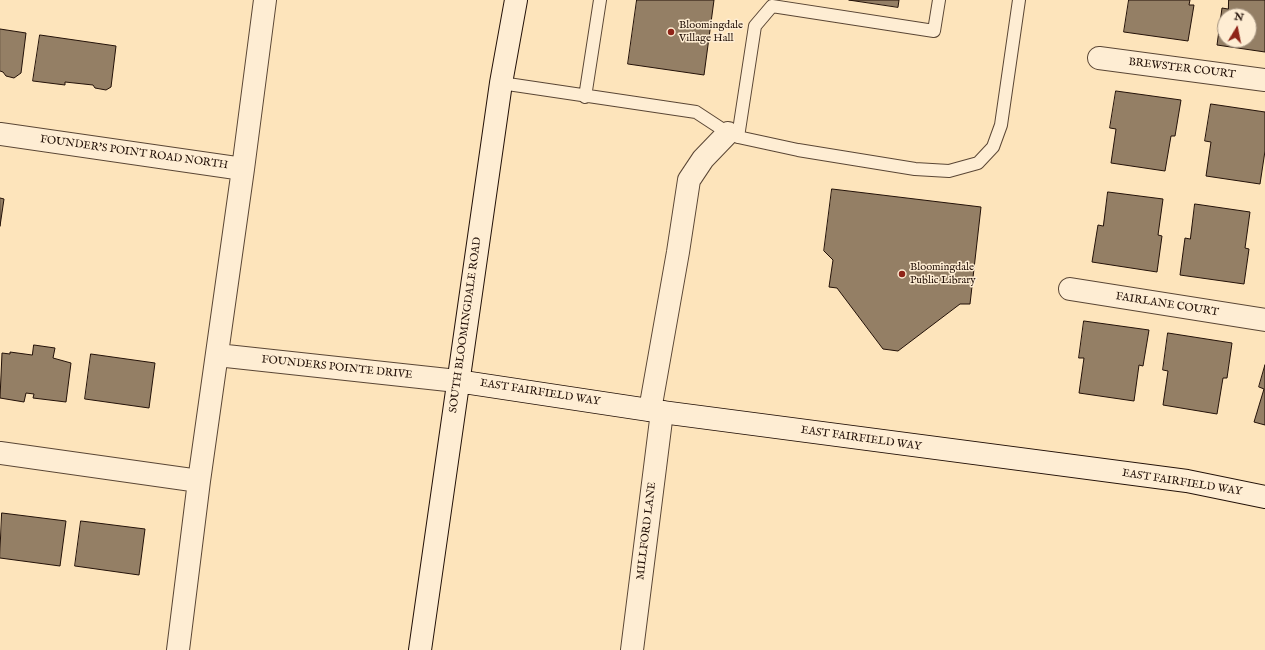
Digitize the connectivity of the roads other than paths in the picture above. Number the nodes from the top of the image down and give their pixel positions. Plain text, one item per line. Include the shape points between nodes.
1 (266, 0) edge
2 (516, 0) edge
3 (600, 0) edge
4 (940, 0) edge
5 (1019, 0) edge
6 (1099, 58) dead end
7 (1265, 80) edge
8 (501, 83) junction
9 (585, 97) junction
10 (0, 134) edge
11 (733, 135) junction
12 (243, 169) junction
13 (1070, 289) dead end
14 (1265, 320) edge
15 (217, 354) junction
16 (457, 381) junction
17 (656, 411) junction
18 (0, 453) edge
19 (200, 481) junction
20 (1265, 497) edge
21 (178, 650) edge
22 (420, 650) edge
23 (632, 650) edge

1 - 12 street, FOUNDER'S POINT ROAD NORTH
2 - 8 street, SOUTH BLOOMINGDALE ROAD
3 - 9 lane
4 - 11 lane via 934,31 772,6 755,26
5 - 11 lane via 1001,125 993,147 978,163 949,171 915,169 798,150
6 - 7 street, BREWSTER COURT
8 - 9 lane
8 - 16 street, SOUTH BLOOMINGDALE ROAD
9 - 11 lane via 696,112
10 - 12 street, FOUNDER'S POINT ROAD NORTH
11 - 17 street, MILLFORD LANE via 703,159 689,180
12 - 15 street
13 - 14 street, FAIRLANE COURT
15 - 16 street, FOUNDERS POINTE DRIVE
15 - 19 street
16 - 17 street, EAST FAIRFIELD WAY
16 - 22 street, SOUTH BLOOMINGDALE ROAD
17 - 20 street, EAST FAIRFIELD WAY via 1186,481
17 - 23 street, MILLFORD LANE
18 - 19 street
19 - 21 street

